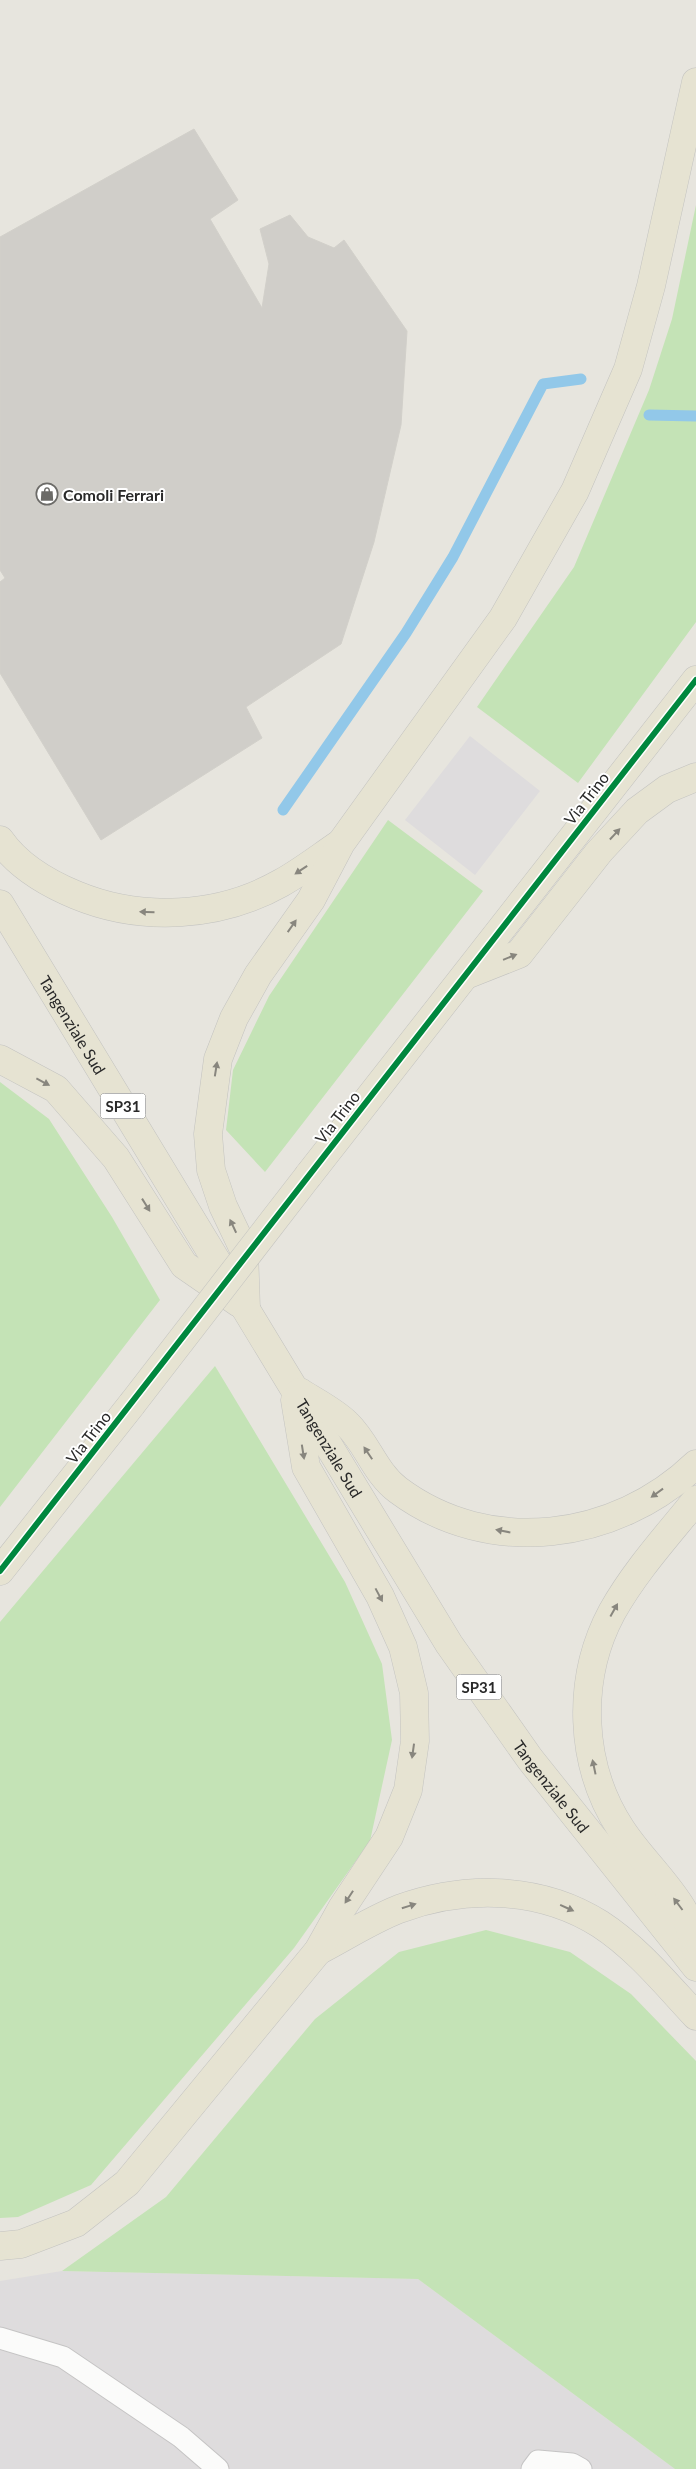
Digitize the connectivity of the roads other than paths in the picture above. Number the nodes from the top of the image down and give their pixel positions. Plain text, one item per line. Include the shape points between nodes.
1 (696, 82) edge
2 (696, 680) edge
3 (696, 777) edge
4 (0, 840) edge
5 (341, 843) junction
6 (0, 904) edge
7 (465, 975) junction
8 (0, 1059) edge
9 (246, 1308) junction
10 (293, 1386) junction
11 (696, 1464) edge
12 (696, 1500) edge
13 (0, 1571) edge
14 (696, 1949) edge
15 (318, 1951) junction
16 (696, 1967) edge
17 (696, 2016) edge
18 (0, 2246) edge
19 (0, 2338) edge
20 (218, 2469) edge
21 (532, 2469) edge
22 (581, 2469) edge

1 - 5 main road via 651,286 628,370 575,491 503,618
2 - 7 main road, Via Trino
7 -> 3 main road via 519,954 599,852 637,811 667,789
5 -> 4 main road via 281,884 245,899 214,909 171,913 139,912 100,905 58,888 28,869
9 -> 5 main road via 244,1250 223,1206 211,1170 208,1134 218,1059 234,1018 258,975 311,900
6 - 9 main road, Tangenziale Sud / SP31
7 - 13 main road, Via Trino, bridge
8 -> 9 main road via 56,1089 116,1158 184,1265
9 - 10 main road, Tangenziale Sud / SP31
11 -> 10 main road via 646,1502 606,1520 563,1531 510,1533 467,1524 426,1508 396,1489 348,1424
10 -> 15 main road via 306,1467 380,1596 403,1647 414,1693 415,1741 408,1790 389,1837
10 - 16 main road, Tangenziale Sud / SP31 via 449,1644 542,1775
14 -> 12 main road via 683,1911 621,1829 605,1802 595,1774 586,1708 596,1651 612,1613 633,1580
15 -> 17 main road via 398,1910 445,1895 491,1892 530,1895 564,1906 600,1924 642,1958
15 - 18 main road via 127,2183 76,2222 20,2244
19 - 20 lane via 63,2357 181,2438
21 - 22 lane via 538,2461 572,2464

